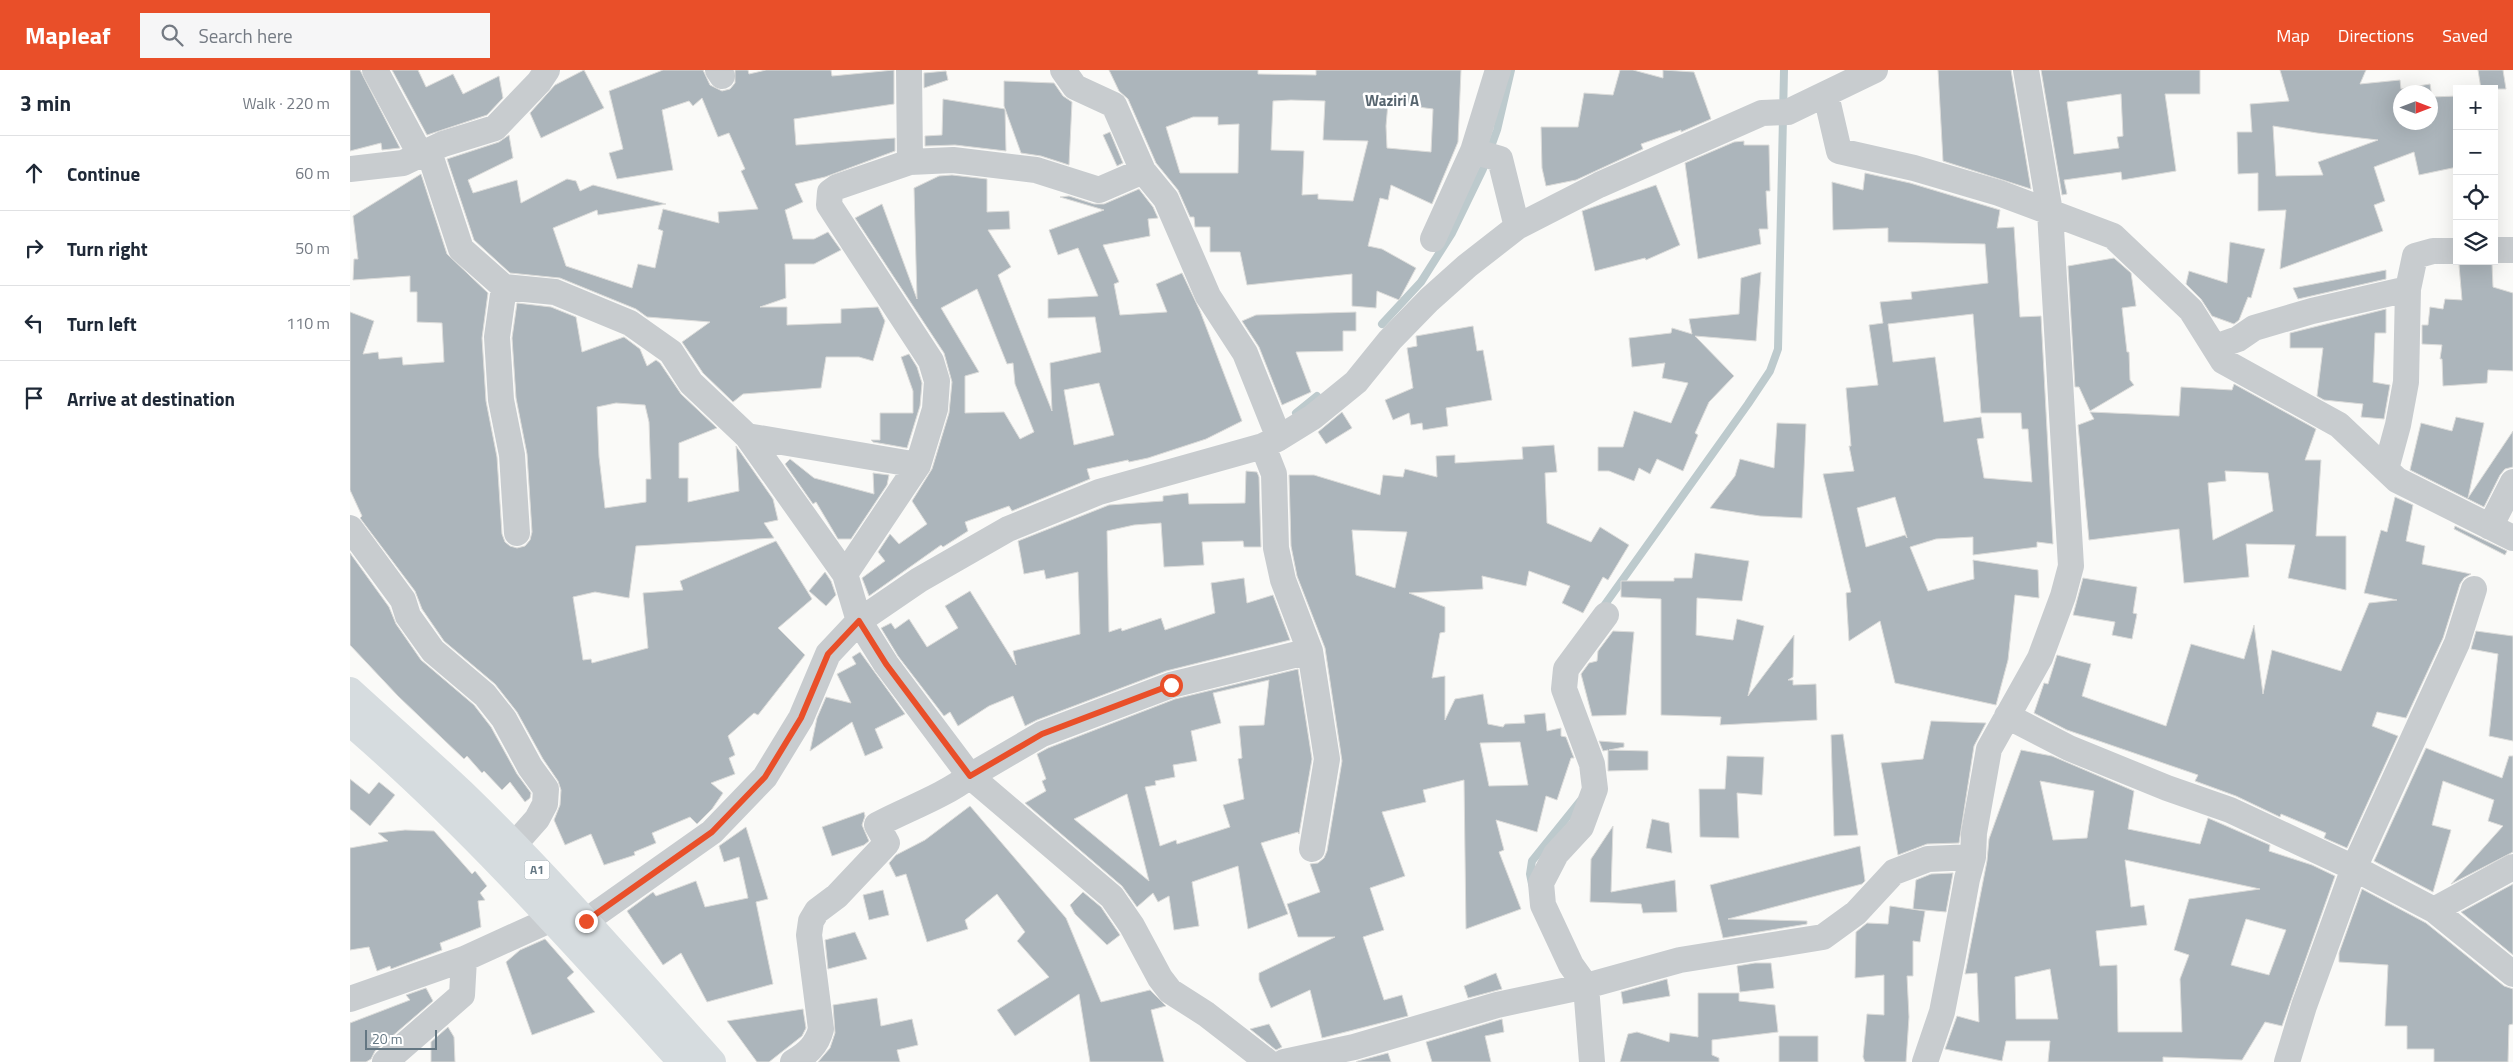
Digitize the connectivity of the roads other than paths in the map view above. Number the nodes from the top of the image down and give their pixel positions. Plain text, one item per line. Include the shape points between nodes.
1 (375, 70) edge
2 (547, 70) edge
3 (909, 70) edge
4 (1063, 70) edge
5 (1498, 70) edge
6 (1875, 70) edge
7 (2026, 70) edge
8 (1826, 95) junction
9 (1473, 151) junction
10 (420, 154) junction
11 (910, 162) junction
12 (350, 169) edge
13 (1143, 171) junction
14 (2050, 212) junction
15 (1517, 227) junction
16 (1433, 239) dead end
17 (2498, 250) edge
18 (2513, 250) edge
19 (2453, 251) edge
20 (504, 287) junction
21 (2408, 289) junction
22 (2215, 347) junction
23 (747, 436) junction
24 (1271, 442) junction
25 (918, 465) junction
26 (2386, 470) junction
27 (2513, 482) edge
28 (2490, 527) junction
29 (350, 528) edge
30 (517, 533) dead end
31 (2513, 538) edge
32 (845, 574) junction
33 (2474, 589) dead end
34 (1606, 615) dead end
35 (859, 621) junction
36 (1310, 651) junction
37 (350, 691) edge
38 (2008, 716) junction
39 (350, 722) edge
40 (970, 776) junction
41 (514, 845) junction
42 (1312, 849) dead end
43 (1973, 856) junction
44 (2513, 867) edge
45 (2354, 868) junction
46 (2434, 910) junction
47 (552, 919) junction
48 (586, 921) junction
49 (464, 960) junction
50 (2513, 974) edge
51 (1586, 986) junction
52 (350, 999) edge
53 (1350, 1055) edge
54 (385, 1062) edge
55 (682, 1062) edge
56 (712, 1062) edge
57 (793, 1062) edge
58 (1268, 1062) edge
59 (1284, 1062) edge
60 (1592, 1062) edge
61 (1925, 1062) edge
62 (2287, 1062) edge

1 - 10 street
2 - 10 street via 496,128
3 - 11 street
4 - 13 street via 1075,87 1114,105
5 - 9 street
6 - 8 street
7 - 14 street
8 - 14 street via 1839,152 1914,168
8 - 15 street via 1788,112 1762,113 1599,185
9 - 15 street via 1500,159
9 - 16 street
10 - 12 street via 402,163
10 - 20 street via 432,161 461,248
11 - 13 street via 954,160 1036,170 1099,190
11 - 25 street via 837,187 830,192 829,205 931,361 937,381 935,409
13 - 24 street via 1166,199 1208,296 1245,353
14 - 22 street via 2113,236 2191,310
14 - 38 street via 2071,566 2040,658
15 - 24 street via 1429,300 1390,340 1356,382 1313,417
17 - 18 street
19 - 21 street via 2433,251 2415,256
20 - 23 street via 556,292 630,323 671,352 691,383
20 - 30 street via 497,337 501,400 512,455
21 - 22 street via 2254,328
21 - 26 street via 2406,382
22 - 26 street via 2223,361 2339,424
23 - 25 street
23 - 32 street
24 - 35 street via 1099,492 1008,530 919,580
24 - 36 street via 1276,548
25 - 32 street
26 - 28 street via 2397,480
27 - 28 street
28 - 31 street
29 - 41 street via 403,600 408,616 433,651 490,701 504,719 546,789 545,804
32 - 35 street
33 - 45 street via 2457,644
34 - 51 street via 1566,669 1564,689 1592,764 1594,789 1581,827 1556,854 1541,882 1543,905 1571,965
35 - 40 street via 886,664
35 - 48 street via 828,654 801,718 765,777 712,832
36 - 40 street via 1171,685 1042,734
36 - 42 street via 1327,759
37 - 41 highway, A1
38 - 43 street via 1989,749
38 - 45 street via 2069,748 2230,810
39 - 47 highway, A1
40 - 57 street via 956,787 877,825 887,843 837,896 818,910 811,921 809,935 821,1028 816,1043
40 - 58 street via 1112,897 1170,991
41 - 48 highway, A1
43 - 51 street via 1928,859 1894,872 1856,913 1823,937 1680,960
43 - 61 street via 1942,1012
44 - 46 street
45 - 46 street
45 - 62 street
46 - 50 street
47 - 49 street
47 - 55 highway, A1
48 - 56 highway, A1
49 - 52 street
49 - 54 street via 462,995
51 - 53 street via 1497,1005
51 - 60 street
53 - 59 street

